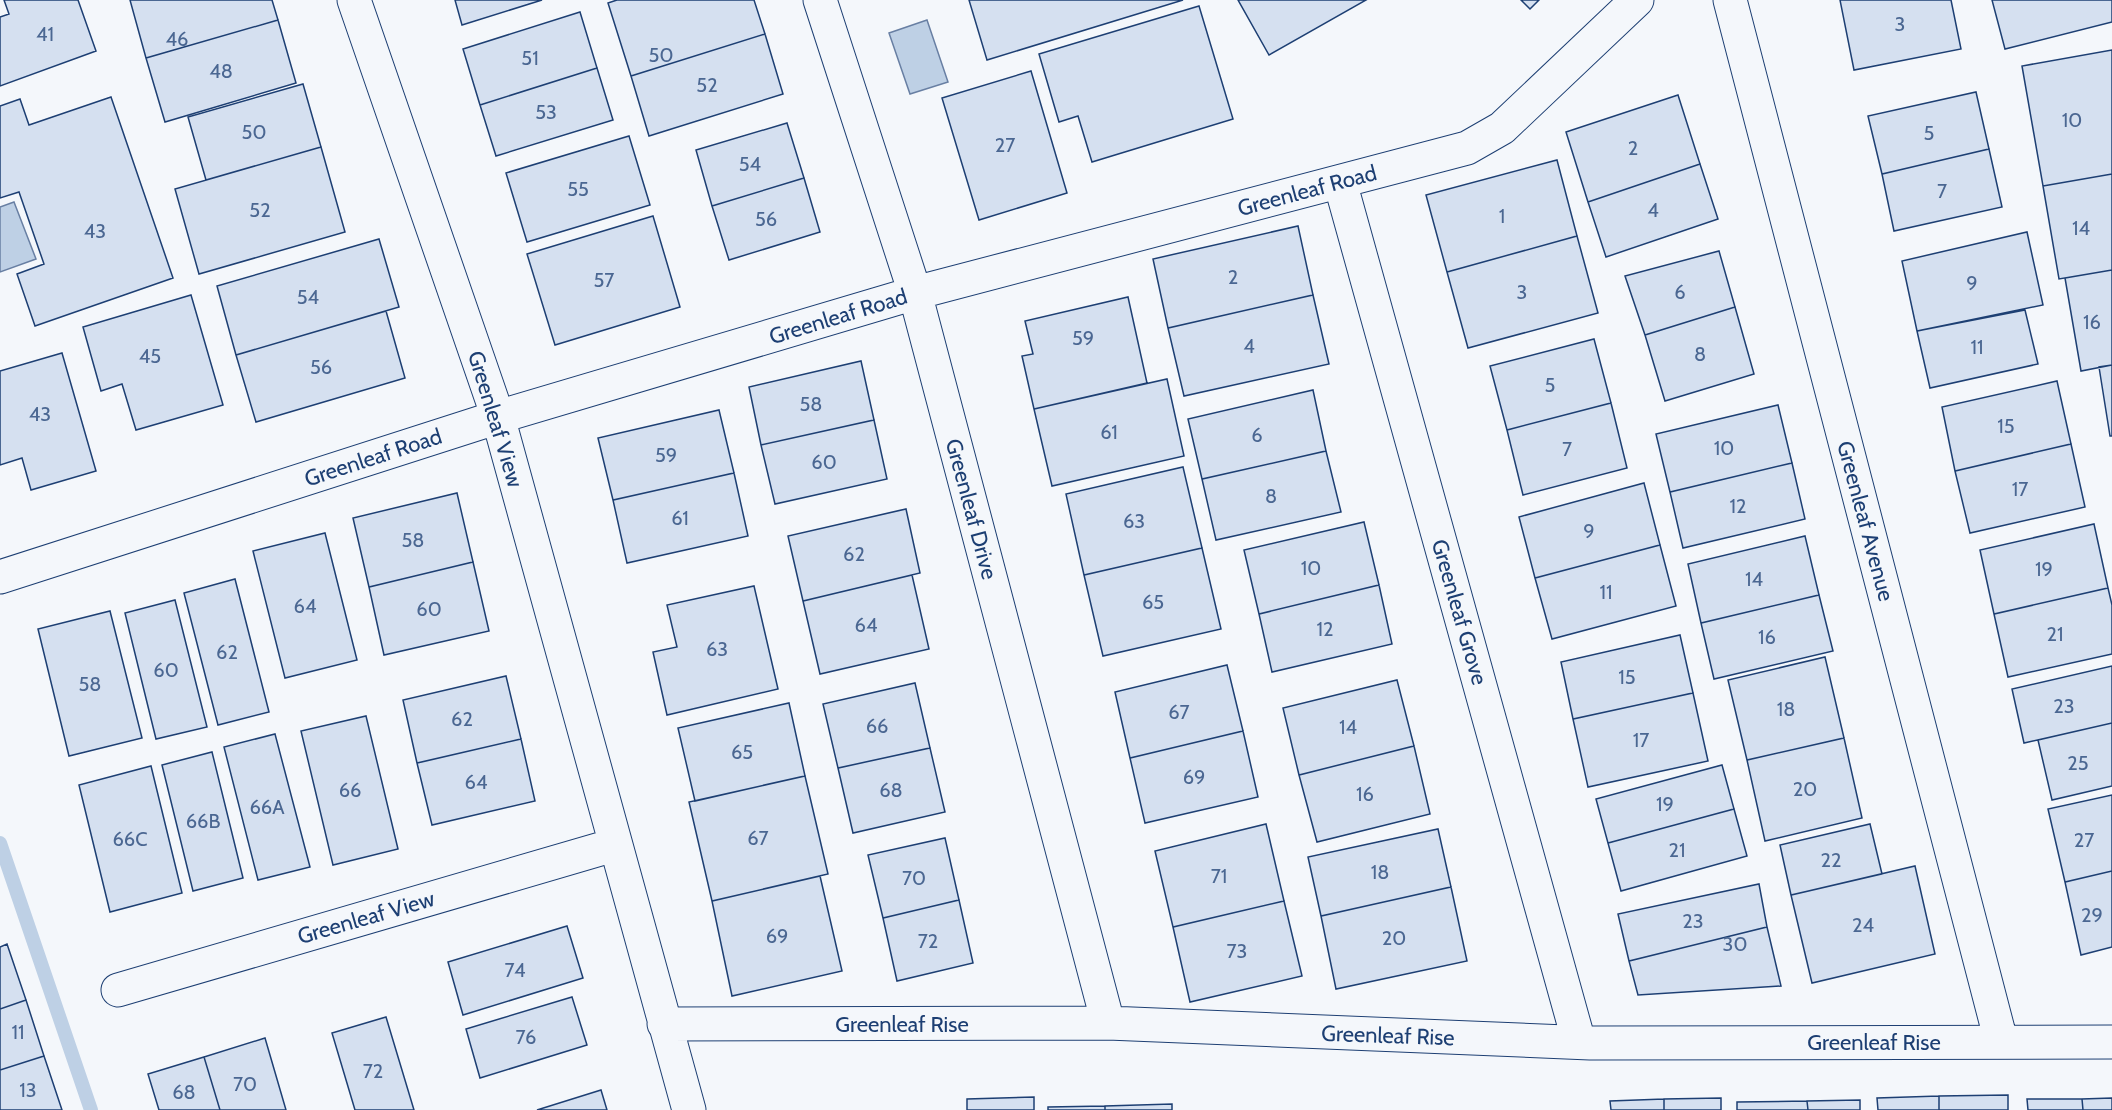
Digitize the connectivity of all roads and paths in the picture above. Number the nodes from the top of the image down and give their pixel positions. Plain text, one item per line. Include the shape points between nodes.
1 (354, 0) edge
2 (820, 0) edge
3 (1637, 0) edge
4 (1730, 0) edge
5 (1340, 182) junction
6 (915, 293) junction
7 (498, 417) junction
8 (0, 577) edge
9 (614, 845) junction
10 (118, 990) dead end
11 (1108, 1023) junction
12 (664, 1024) junction
13 (2001, 1041) junction
14 (1579, 1042) junction
15 (2112, 1042) edge
16 (689, 1110) edge

1 - 7 street, Greenleaf View
2 - 6 street, Greenleaf Drive
3 - 5 street, Greenleaf Road via 1502,128 1467,148
4 - 13 street, Greenleaf Avenue
5 - 6 street, Greenleaf Road
5 - 14 street, Greenleaf Grove
6 - 7 street, Greenleaf Road
6 - 11 street, Greenleaf Drive
7 - 8 street, Greenleaf Road
7 - 9 street, Greenleaf View
9 - 10 street, Greenleaf View
9 - 12 street, Greenleaf View
11 - 12 street, Greenleaf Rise
11 - 14 street, Greenleaf Rise
12 - 16 street, Greenleaf View
13 - 14 street, Greenleaf Rise
13 - 15 street, Greenleaf Rise

